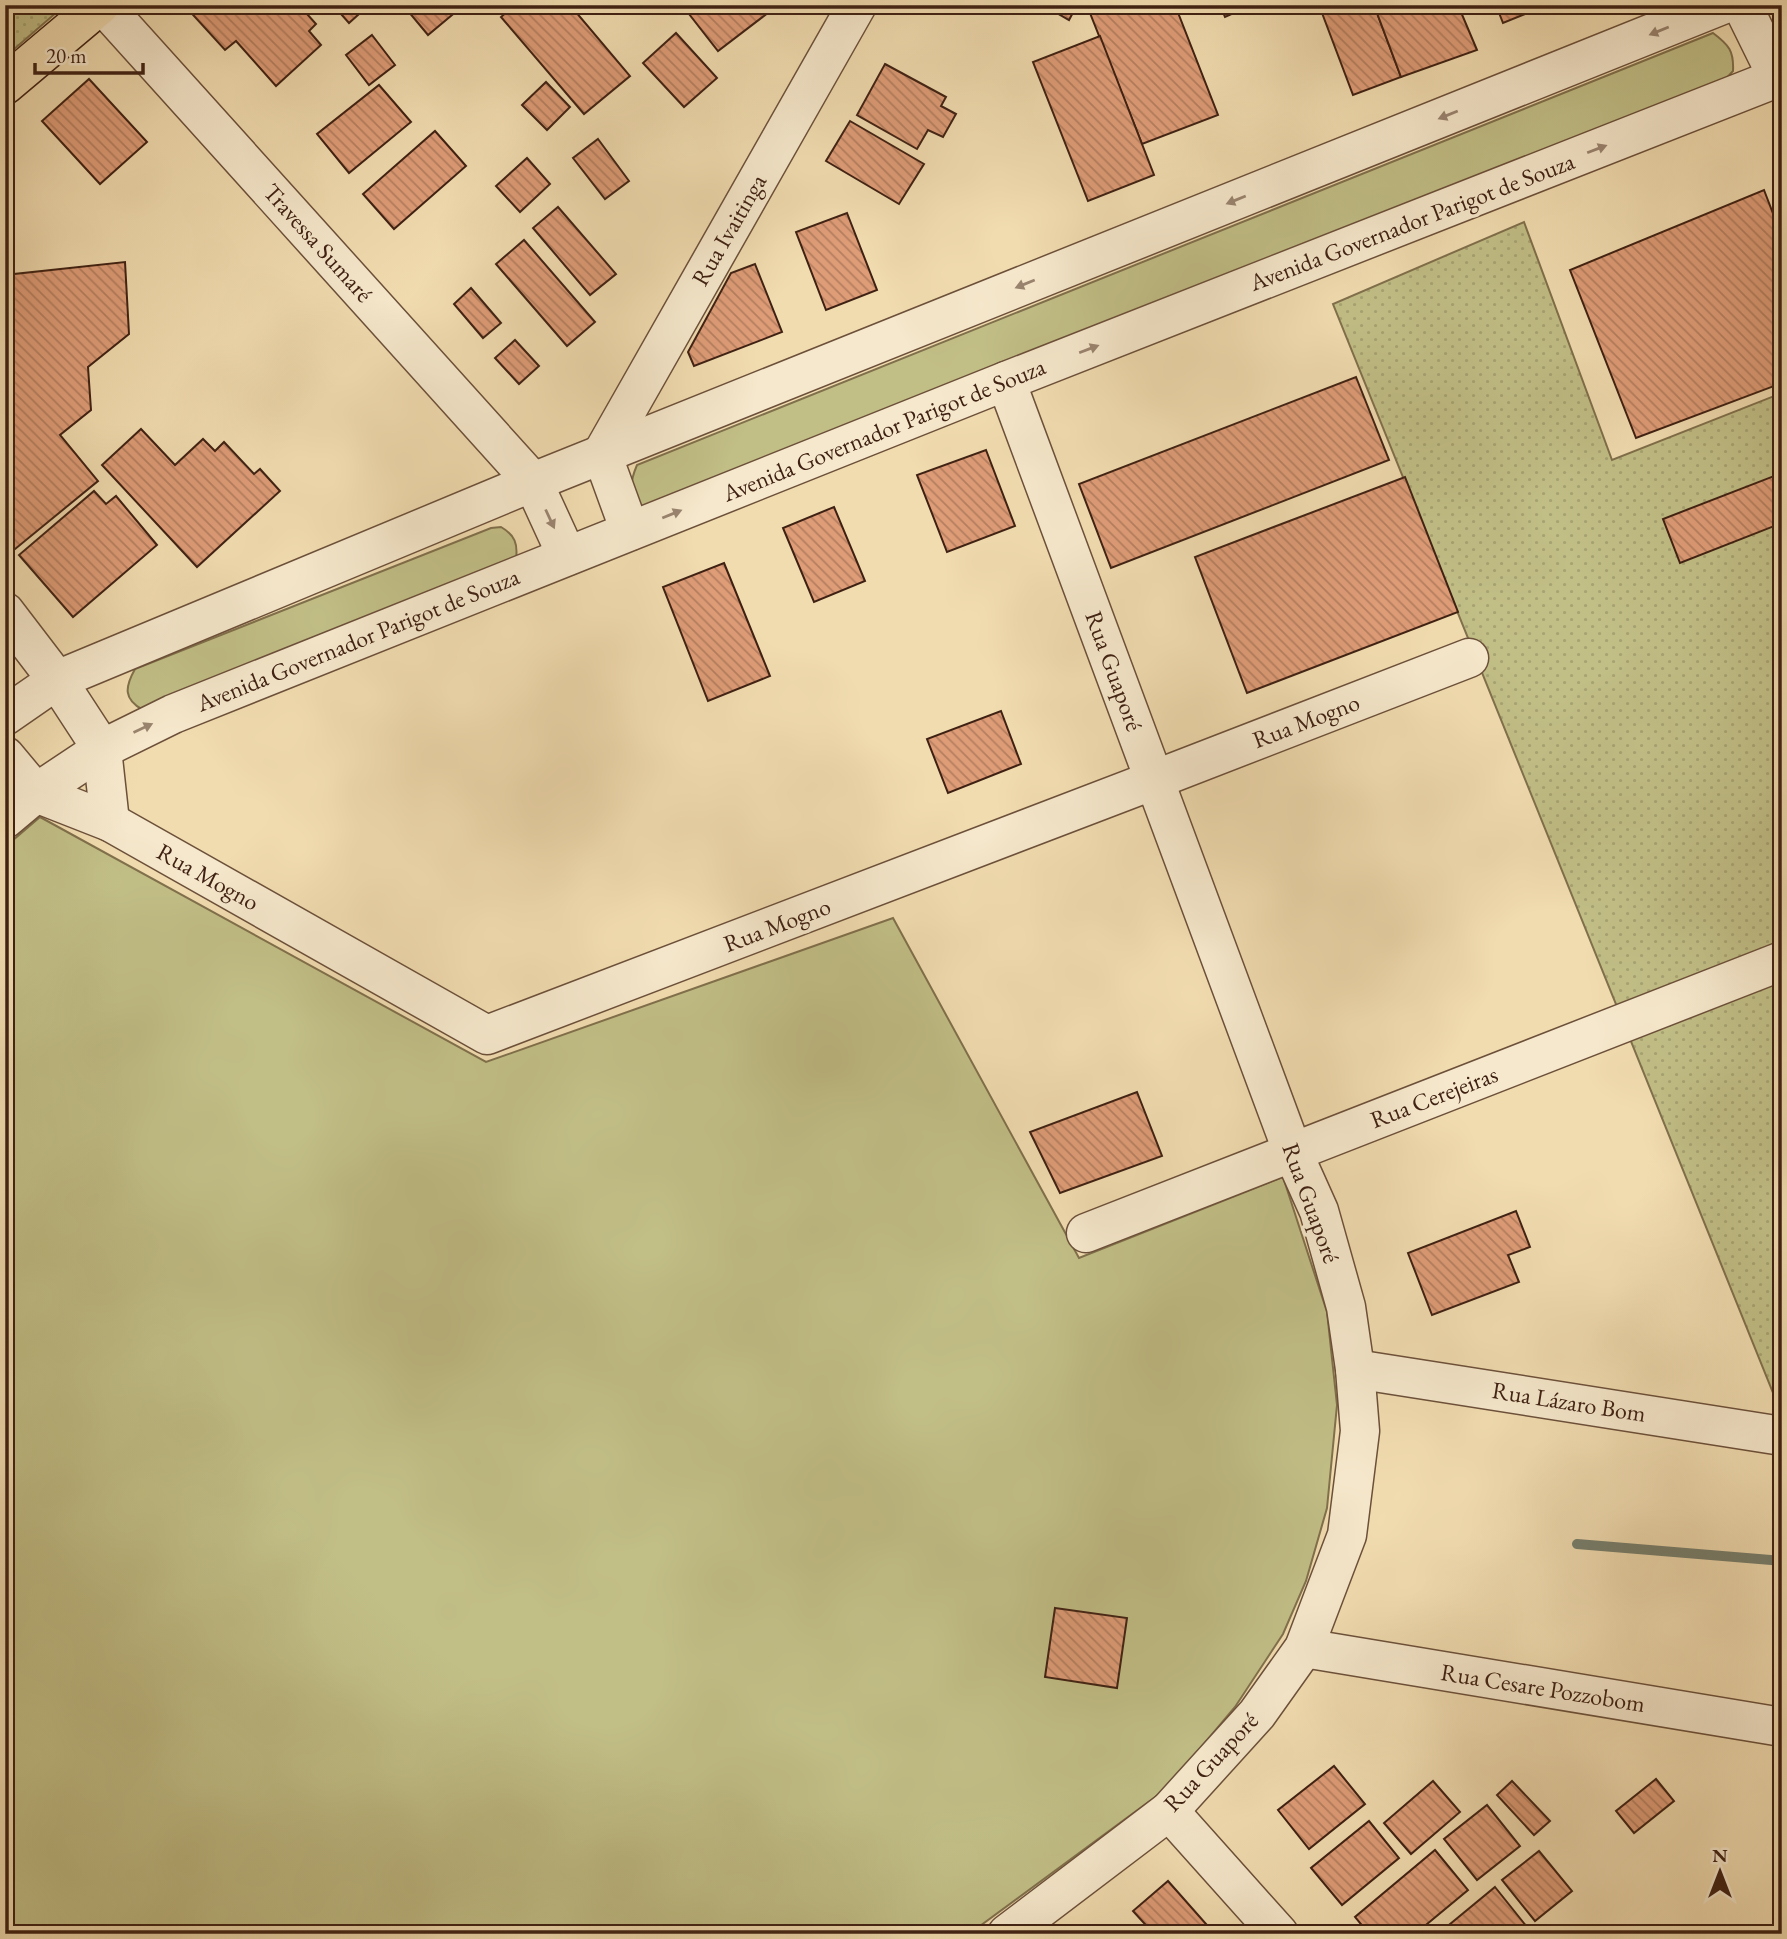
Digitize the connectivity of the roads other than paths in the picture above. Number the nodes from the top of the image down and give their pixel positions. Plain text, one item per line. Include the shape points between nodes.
1 (101, 5) edge
2 (857, 5) edge
3 (1722, 5) edge
4 (1742, 5) edge
5 (1780, 77) edge
6 (5, 85) edge
7 (1006, 381) junction
8 (602, 454) junction
9 (533, 482) junction
10 (630, 531) junction
11 (567, 555) junction
12 (5, 612) edge
13 (1469, 658) dead end
14 (57, 680) junction
15 (5, 716) edge
16 (102, 749) junction
17 (5, 756) edge
18 (1154, 780) junction
19 (36, 793) junction
20 (5, 819) edge
21 (110, 822) junction
22 (1782, 961) edge
23 (1293, 1153) junction
24 (1086, 1233) dead end
25 (1355, 1369) junction
26 (1782, 1436) edge
27 (1304, 1648) junction
28 (1782, 1727) edge
29 (1169, 1811) junction
30 (1007, 1934) edge
31 (1279, 1934) edge

1 - 6 main road
1 - 9 street, Travessa Sumaré
2 - 8 street, Rua Ivaitinga
3 -> 8 street
4 - 5 street
7 -> 5 street, Avenida Governador Parigot de Souza
10 -> 7 street, Avenida Governador Parigot de Souza
7 - 18 street, Rua Guaporé
8 - 9 street
8 - 10 street
9 -> 11 street, Travessa Sumaré
9 - 14 street
10 - 11 street, Avenida Governador Parigot de Souza
16 -> 11 street, Avenida Governador Parigot de Souza via 173,714
12 - 14 street
13 - 18 street, Rua Mogno
14 - 15 street
14 - 16 street
16 - 19 street, Avenida Governador Parigot de Souza
16 - 21 street
17 - 19 street
18 - 21 street, Rua Mogno via 487,1035
18 - 23 street, Rua Guaporé
19 - 20 street, Avenida Governador Parigot de Souza
19 - 21 street, Rua Mogno
22 - 23 street, Rua Cerejeiras
23 - 24 street, Rua Cerejeiras
23 - 25 street, Rua Guaporé via 1319,1210 1346,1307
25 - 26 street, Rua Lázaro Bom
25 - 27 street, Rua Guaporé via 1360,1431 1347,1535
27 - 28 street, Rua Cesare Pozzobom
27 - 29 street, Rua Guaporé via 1257,1714
29 - 30 street, Rua Guaporé
29 - 31 street

